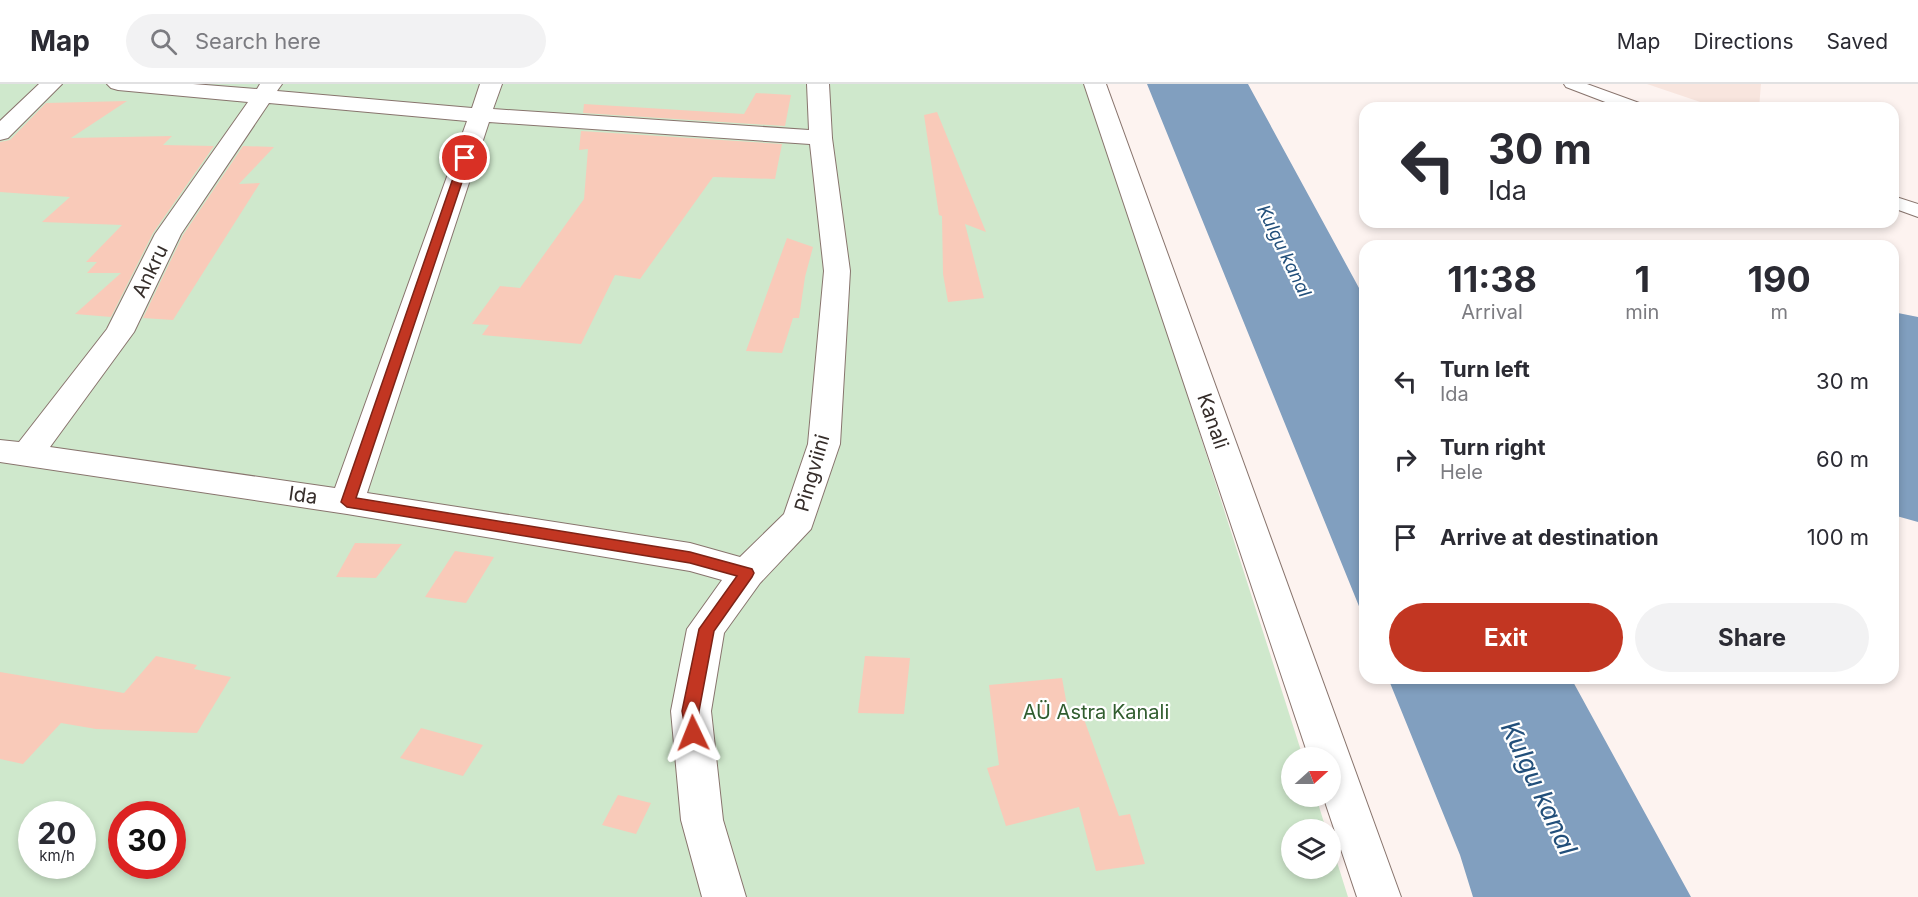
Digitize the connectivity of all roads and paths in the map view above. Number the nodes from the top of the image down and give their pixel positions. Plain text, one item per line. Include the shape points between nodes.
1 (51, 84) edge
2 (118, 84) edge
3 (491, 84) edge
4 (818, 84) edge
5 (1095, 84) edge
6 (1572, 84) edge
7 (267, 91) edge
8 (1620, 102) edge
9 (480, 115) junction
10 (0, 133) edge
11 (821, 138) junction
12 (1899, 204) edge
13 (1918, 211) edge
14 (13, 453) edge
15 (347, 502) junction
16 (747, 573) junction
17 (1326, 747) edge
18 (1341, 789) edge
19 (724, 897) edge
20 (1379, 897) edge

1 - 10 street
2 - 7 street
3 - 9 street
4 - 11 street, Pingviini
5 - 17 street, Kanali
6 - 8 lane
7 - 9 street
7 - 14 street, Ankru via 168,234 120,332
9 - 11 street
9 - 15 street
11 - 16 street, Pingviini via 837,271 824,444 799,520
12 - 13 lane
14 - 15 street, Ida
15 - 16 street, Ida via 690,557
16 - 19 street, Pingviini via 706,629 690,711 702,820
18 - 20 street, Kanali

